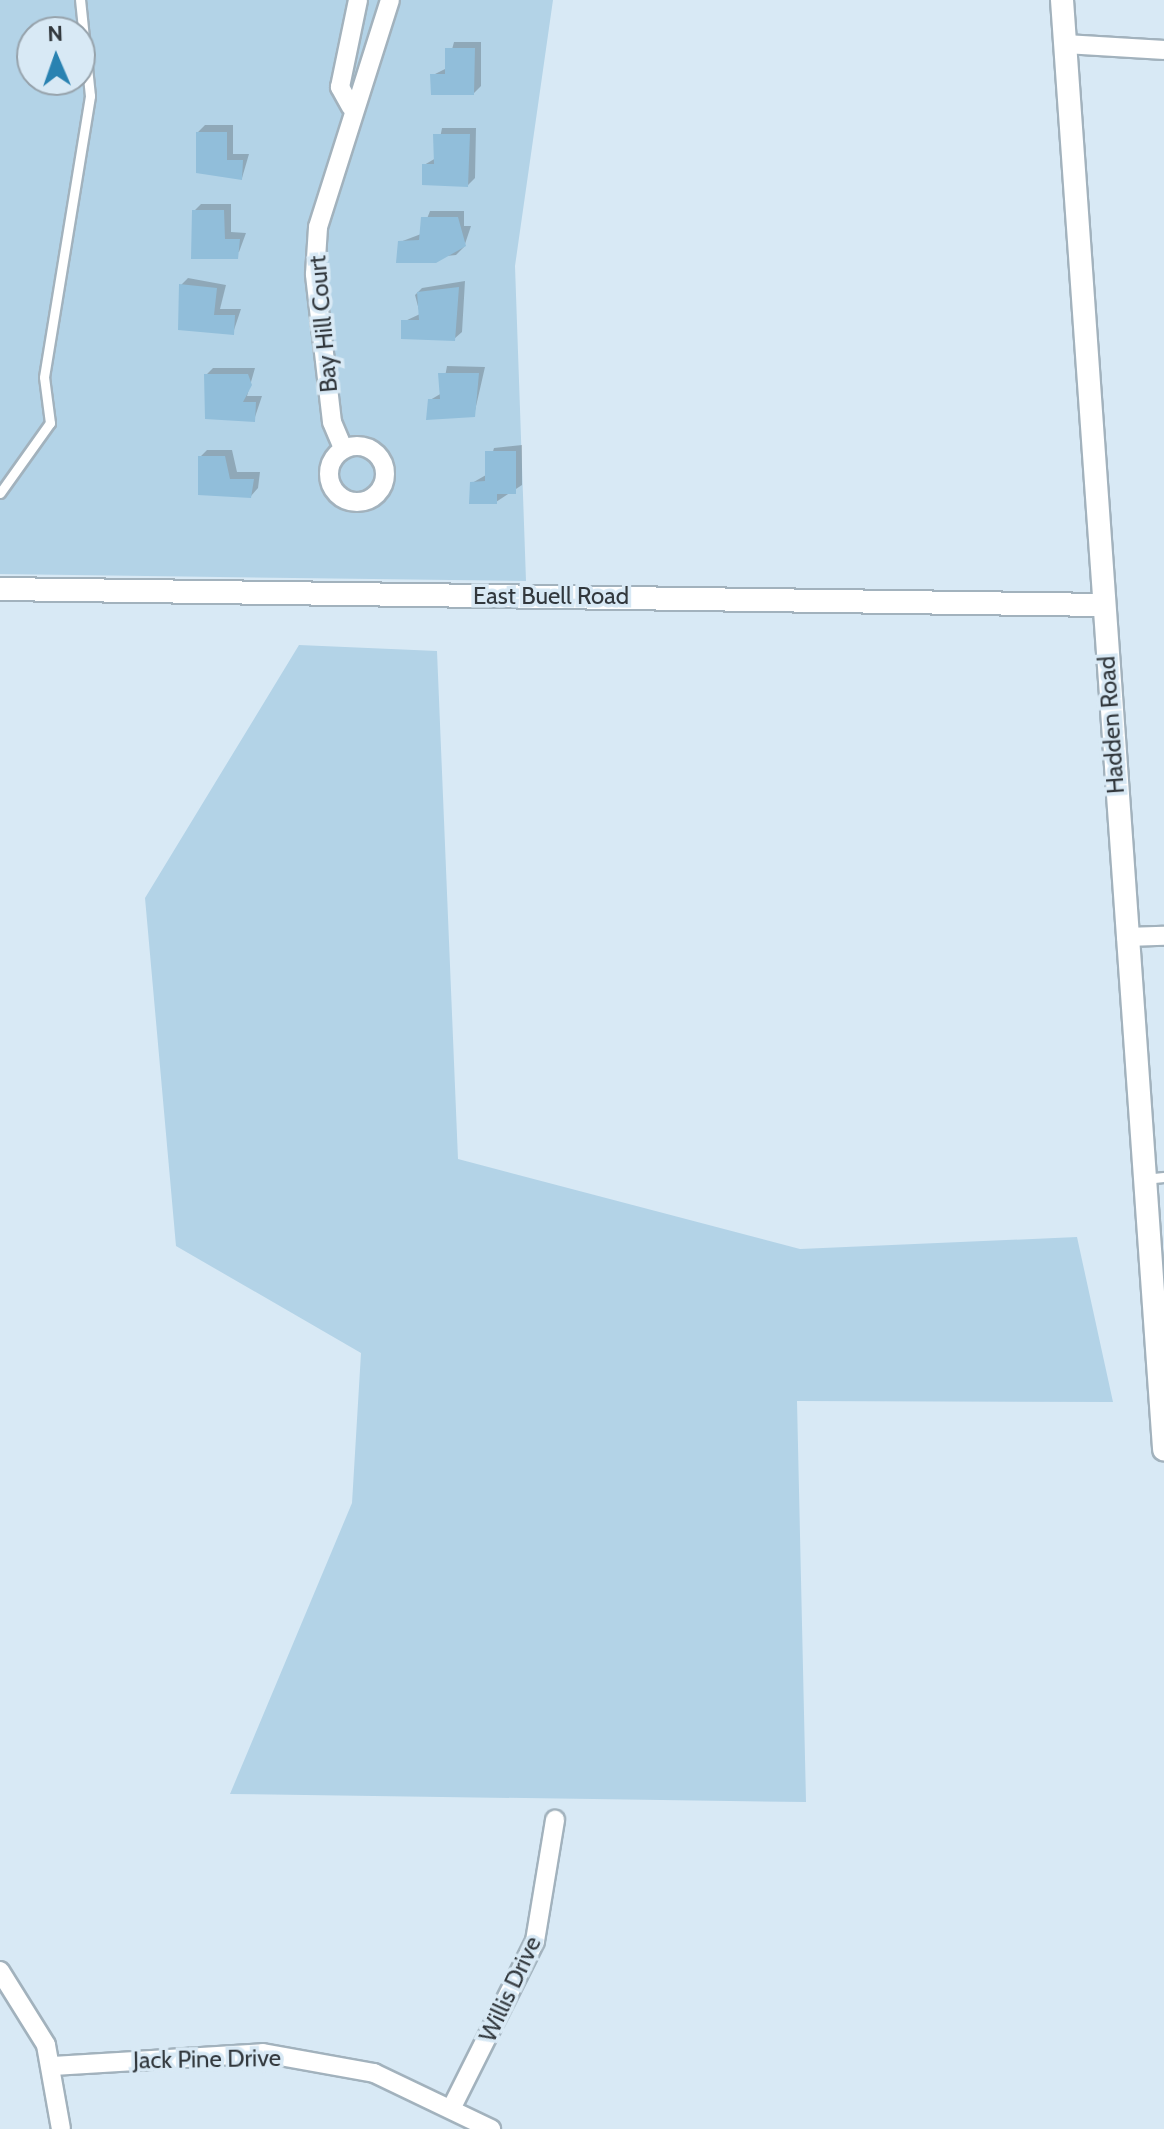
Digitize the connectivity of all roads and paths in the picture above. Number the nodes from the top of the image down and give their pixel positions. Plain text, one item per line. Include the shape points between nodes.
1 (80, 0) edge
2 (358, 0) edge
3 (390, 0) edge
4 (1062, 0) edge
5 (1066, 44) junction
6 (1164, 50) edge
7 (351, 107) junction
8 (343, 448) dead end
9 (0, 493) edge
10 (0, 589) edge
11 (1102, 605) junction
12 (1164, 936) edge
13 (1126, 937) junction
14 (1164, 1177) edge
15 (1141, 1179) junction
16 (1164, 1449) edge
17 (555, 1820) dead end
18 (0, 1971) edge
19 (53, 2066) junction
20 (453, 2105) junction
21 (61, 2129) edge
22 (491, 2129) edge

1 - 9 lane via 90,96 44,377 50,423
2 - 7 street, Bay Hill Court via 340,87
3 - 7 street, Bay Hill Court
4 - 5 street, Hadden Road
5 - 6 street
5 - 11 street, Hadden Road
7 - 8 street, Bay Hill Court via 318,227 315,274 332,422
10 - 11 street, East Buell Road
11 - 13 street, Hadden Road
12 - 13 street
13 - 15 street, Hadden Road
14 - 15 lane
15 - 16 street, Hadden Road
17 - 20 street, Willis Drive via 535,1941
18 - 19 street
19 - 20 street, Jack Pine Drive via 263,2053 374,2073
19 - 21 street
20 - 22 street, Jack Pine Drive

